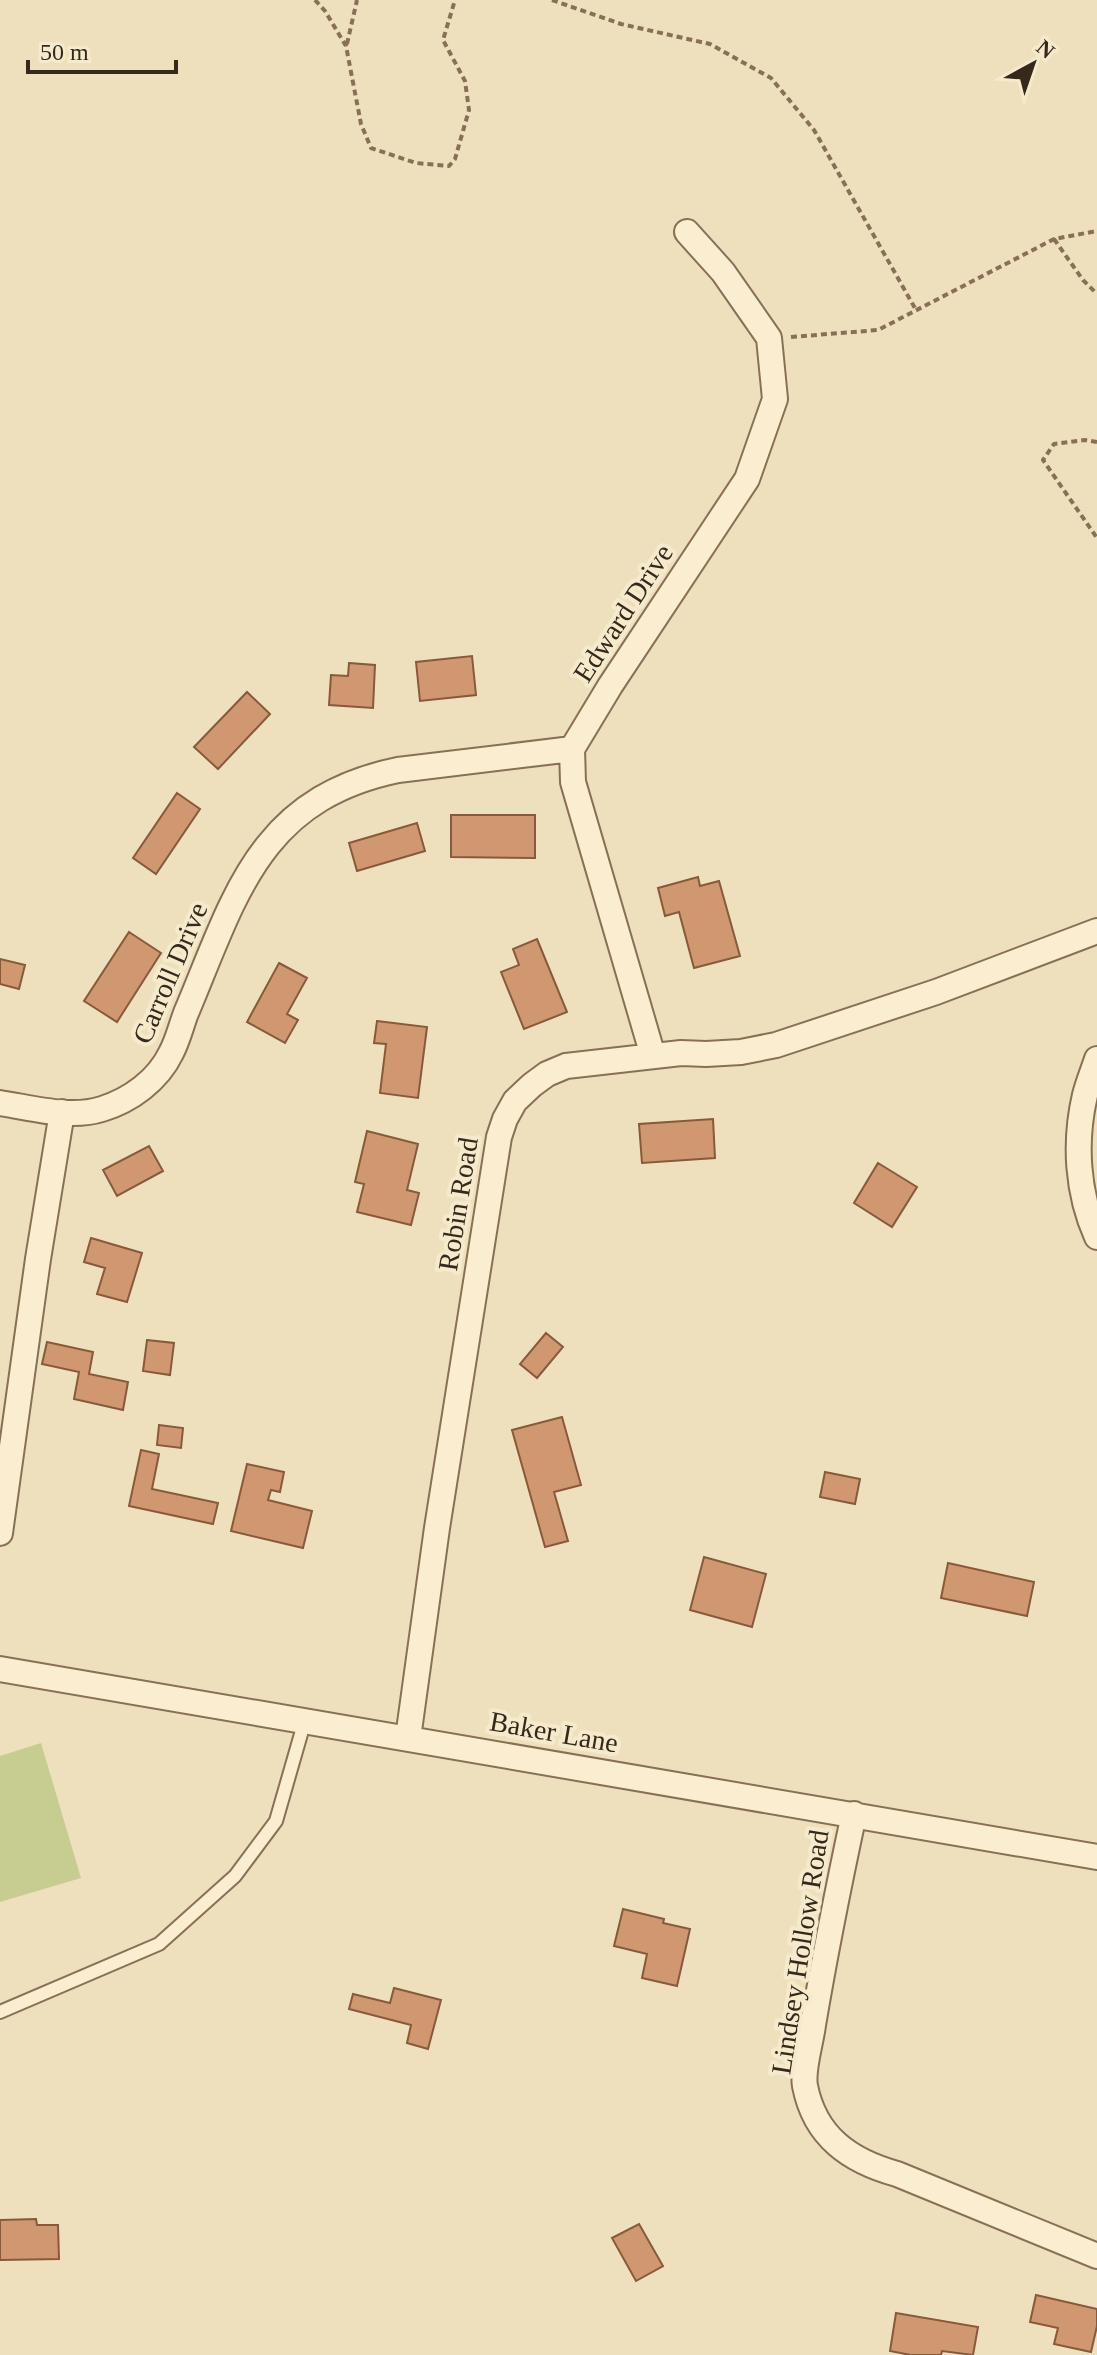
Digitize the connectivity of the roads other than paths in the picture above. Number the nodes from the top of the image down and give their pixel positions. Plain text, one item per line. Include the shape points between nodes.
1 (687, 232) dead end
2 (572, 749) junction
3 (1097, 931) edge
4 (653, 1056) junction
5 (1097, 1059) edge
6 (0, 1103) edge
7 (62, 1112) junction
8 (1097, 1237) edge
9 (0, 1533) edge
10 (0, 1669) edge
11 (305, 1720) junction
12 (408, 1738) junction
13 (854, 1814) junction
14 (1097, 1857) edge
15 (0, 2012) edge
16 (1097, 2256) edge

1 - 2 street, Edward Drive via 769,338 775,399 747,479
2 - 4 street via 573,782
2 - 7 street, Carroll Drive via 375,774 343,786 295,816 239,886 160,1071 142,1089 101,1110
3 - 4 street, Robin Road via 776,1045
4 - 12 street, Robin Road via 566,1066 547,1074 515,1101 505,1119
5 - 8 street via 1085,1093 1078,1150 1084,1199
6 - 7 street, Carroll Drive
7 - 9 street
10 - 11 street, Baker Lane
11 - 12 street, Baker Lane
11 - 15 lane via 276,1821 235,1876 159,1944
12 - 13 street, Baker Lane
13 - 14 street, Baker Lane
13 - 16 street, Lindsey Hollow Road via 804,2082 820,2123 855,2159

